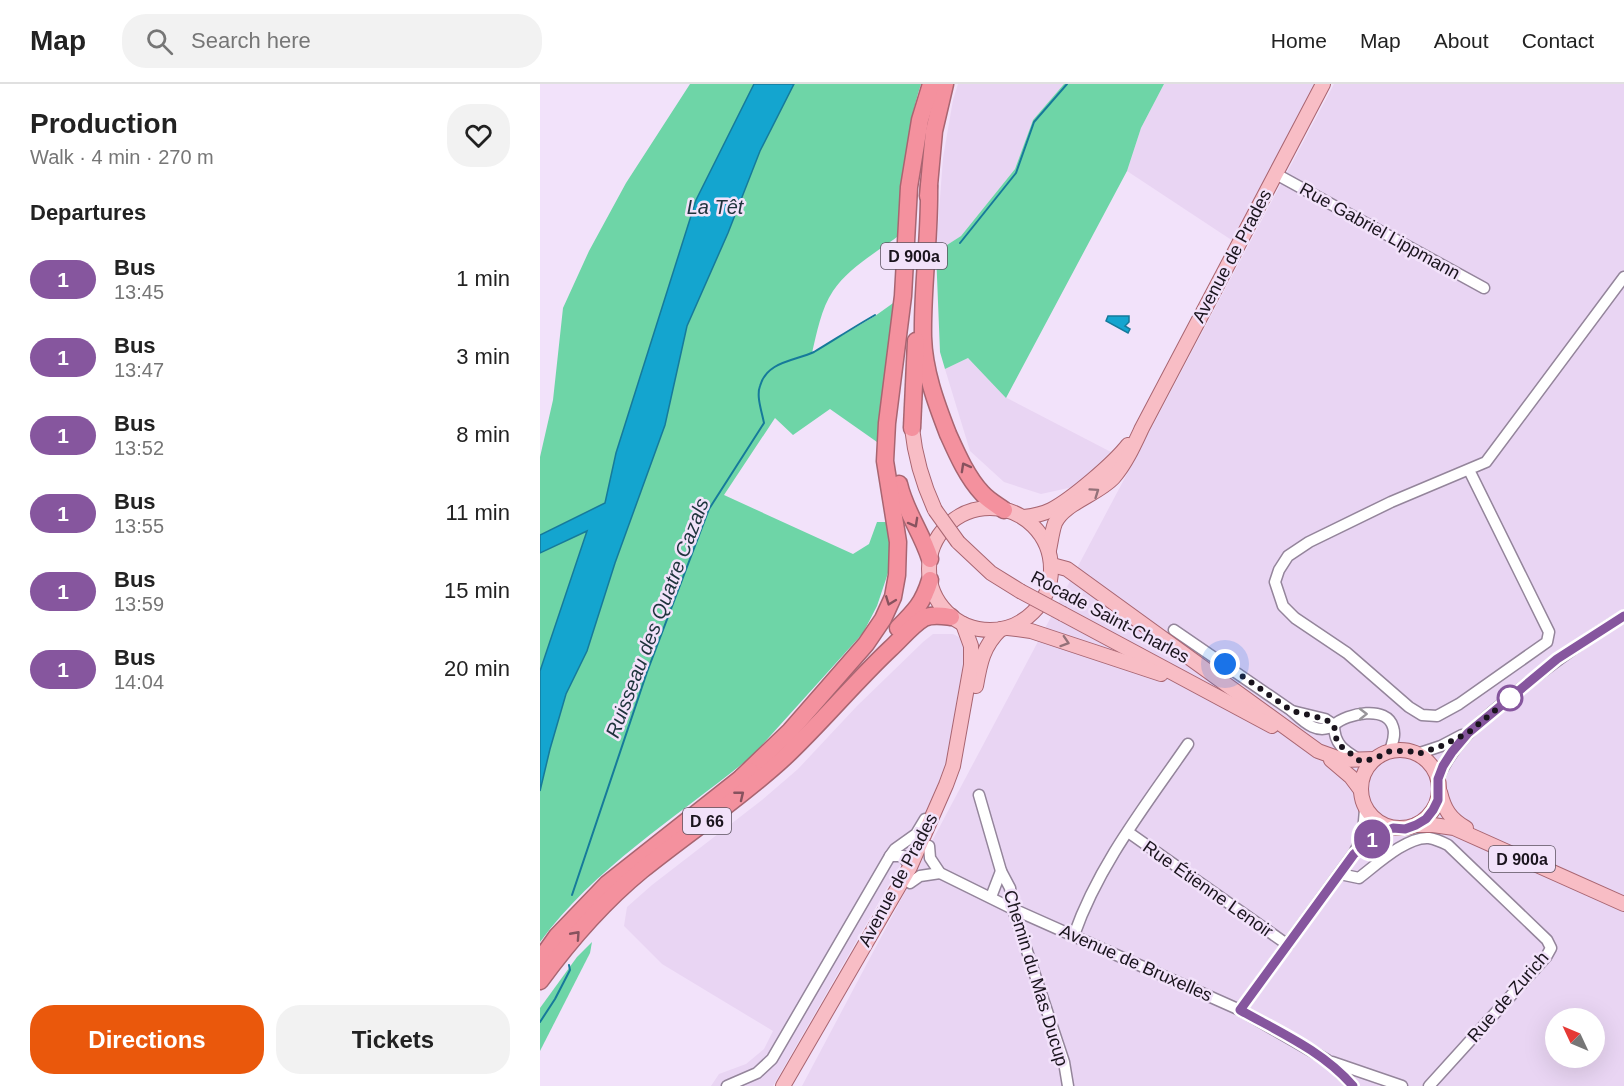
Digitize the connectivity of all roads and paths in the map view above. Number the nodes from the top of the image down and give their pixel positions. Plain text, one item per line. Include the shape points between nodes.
1 (932, 84) edge
2 (945, 84) edge
3 (1323, 84) edge
4 (917, 134) junction
5 (1276, 174) junction
6 (929, 186) junction
7 (1624, 277) edge
8 (1484, 288) dead end
9 (912, 428) junction
10 (1142, 428) junction
11 (1469, 470) junction
12 (1004, 510) junction
13 (1024, 517) junction
14 (1049, 550) junction
15 (930, 559) junction
16 (1052, 565) junction
17 (930, 580) junction
18 (1624, 616) edge
19 (957, 620) junction
20 (1005, 629) junction
21 (1174, 630) dead end
22 (873, 659) junction
23 (1213, 695) junction
24 (1334, 725) junction
25 (1468, 733) junction
26 (1188, 744) dead end
27 (1318, 751) junction
28 (1390, 751) junction
29 (1418, 754) junction
30 (1367, 760) junction
31 (953, 766) junction
32 (742, 777) junction
33 (1439, 784) junction
34 (1360, 789) junction
35 (979, 795) dead end
36 (1365, 808) junction
37 (1416, 825) junction
38 (1393, 828) junction
39 (1128, 832) junction
40 (929, 846) junction
41 (1354, 854) junction
42 (890, 856) junction
43 (910, 867) junction
44 (1001, 871) junction
45 (940, 873) junction
46 (1340, 874) junction
47 (910, 883) junction
48 (991, 897) junction
49 (1624, 898) edge
50 (1624, 904) edge
51 (1012, 909) junction
52 (1074, 935) junction
53 (1288, 945) junction
54 (540, 960) edge
55 (540, 981) edge
56 (1240, 1010) junction
57 (1327, 1060) junction
58 (727, 1086) edge
59 (783, 1086) edge
60 (792, 1086) edge
61 (1068, 1086) edge
62 (1353, 1086) edge
63 (1402, 1086) edge
64 (1428, 1086) edge

1 - 4 highway
1 - 9 highway, D 900a via 924,123 916,221 907,403
2 - 6 highway, D 900a via 934,131
3 - 5 main road, Avenue de Prades
4 -> 15 highway via 905,345 894,449 903,502
4 -> 32 highway via 885,461 898,542 893,597 866,644 790,731
5 - 8 street, Rue Gabriel Lippmann
5 - 10 main road, Avenue de Prades
6 - 9 highway, D 900a
12 -> 6 highway via 983,495 969,476 940,415 928,375 923,338
7 - 11 street via 1486,462
9 - 23 main road, Rocade Saint-Charles / D 900a, bridge via 920,471 935,510 958,542 991,573
10 - 13 main road, Avenue de Prades via 1126,448 1067,499 1051,510
14 -> 10 main road, Avenue de Prades via 1056,522 1065,511 1114,477
11 - 11 street via 1309,542 1288,556 1275,582 1280,600 1294,618 1347,653 1422,715 1437,716 1459,704 1547,642 1549,632
12 - 13 main road
12 - 15 main road via 974,510 956,518 936,540
13 - 14 main road via 1043,537
14 - 16 main road
15 - 17 main road
16 - 20 main road via 1048,587 1037,608
16 - 27 main road via 1067,568
17 - 19 main road via 937,599
17 - 22 highway, D 66 via 914,612
18 - 25 street via 1557,659
19 - 20 main road via 981,630
19 - 22 highway, D 66 via 936,615 925,618
19 - 31 main road, Avenue de Prades via 971,646 971,665
20 -> 23 main road via 1031,631
20 - 40 main road, Avenue de Prades via 990,640 985,650 954,787
21 - 24 street via 1292,711
22 - 32 highway, D 66 via 770,757
55 -> 22 highway, D 66 via 604,904 786,756
23 - 27 main road, Rocade Saint-Charles / D 900a
24 -> 28 street via 1352,715 1384,716 1393,724 1395,735
24 - 30 street via 1337,743
25 - 29 street
25 - 33 street via 1452,752
26 - 39 street
27 - 30 main road, Rocade Saint-Charles / D 900a via 1343,760
27 - 34 main road, Rocade Saint-Charles / D 900a via 1340,766
28 - 29 main road
28 - 30 main road
29 - 33 main road via 1434,769
30 - 34 main road
31 - 42 street via 916,834
31 - 43 main road, Avenue de Prades
32 - 54 highway, D 66 via 607,884 557,936
33 - 37 main road via 1433,810
33 - 49 main road, D 900a via 1448,815 1465,828
34 - 36 main road
35 - 44 street, Chemin du Mas Ducup
36 - 38 main road via 1372,818
36 - 41 street via 1364,829
37 - 38 main road
37 - 50 main road, D 900a via 1454,828
38 - 41 street
39 - 52 street via 1101,872
39 - 53 street, Rue Étienne Lenoir
40 - 45 street via 930,858
40 - 47 main road, Avenue de Prades
41 - 46 street
42 - 43 street via 903,856
42 - 58 street via 772,1059 757,1073
43 - 59 main road, Avenue de Prades
44 - 48 street, Chemin du Mas Ducup
44 - 51 street, Chemin du Mas Ducup via 1010,888
45 - 47 street via 920,876
45 - 48 street, Avenue de Bruxelles
46 - 53 street
46 - 64 street, Rue de Zurich via 1359,878 1411,842 1437,840 1448,845 1551,948
47 - 60 main road, Avenue de Prades
48 - 51 street, Avenue de Bruxelles
51 - 52 street, Avenue de Bruxelles
51 - 61 street, Chemin du Mas Ducup via 1064,1062
52 - 56 street, Avenue de Bruxelles
53 - 56 street
56 - 57 street, Avenue de Bruxelles
57 - 62 street, Avenue de Bruxelles
57 - 63 street

